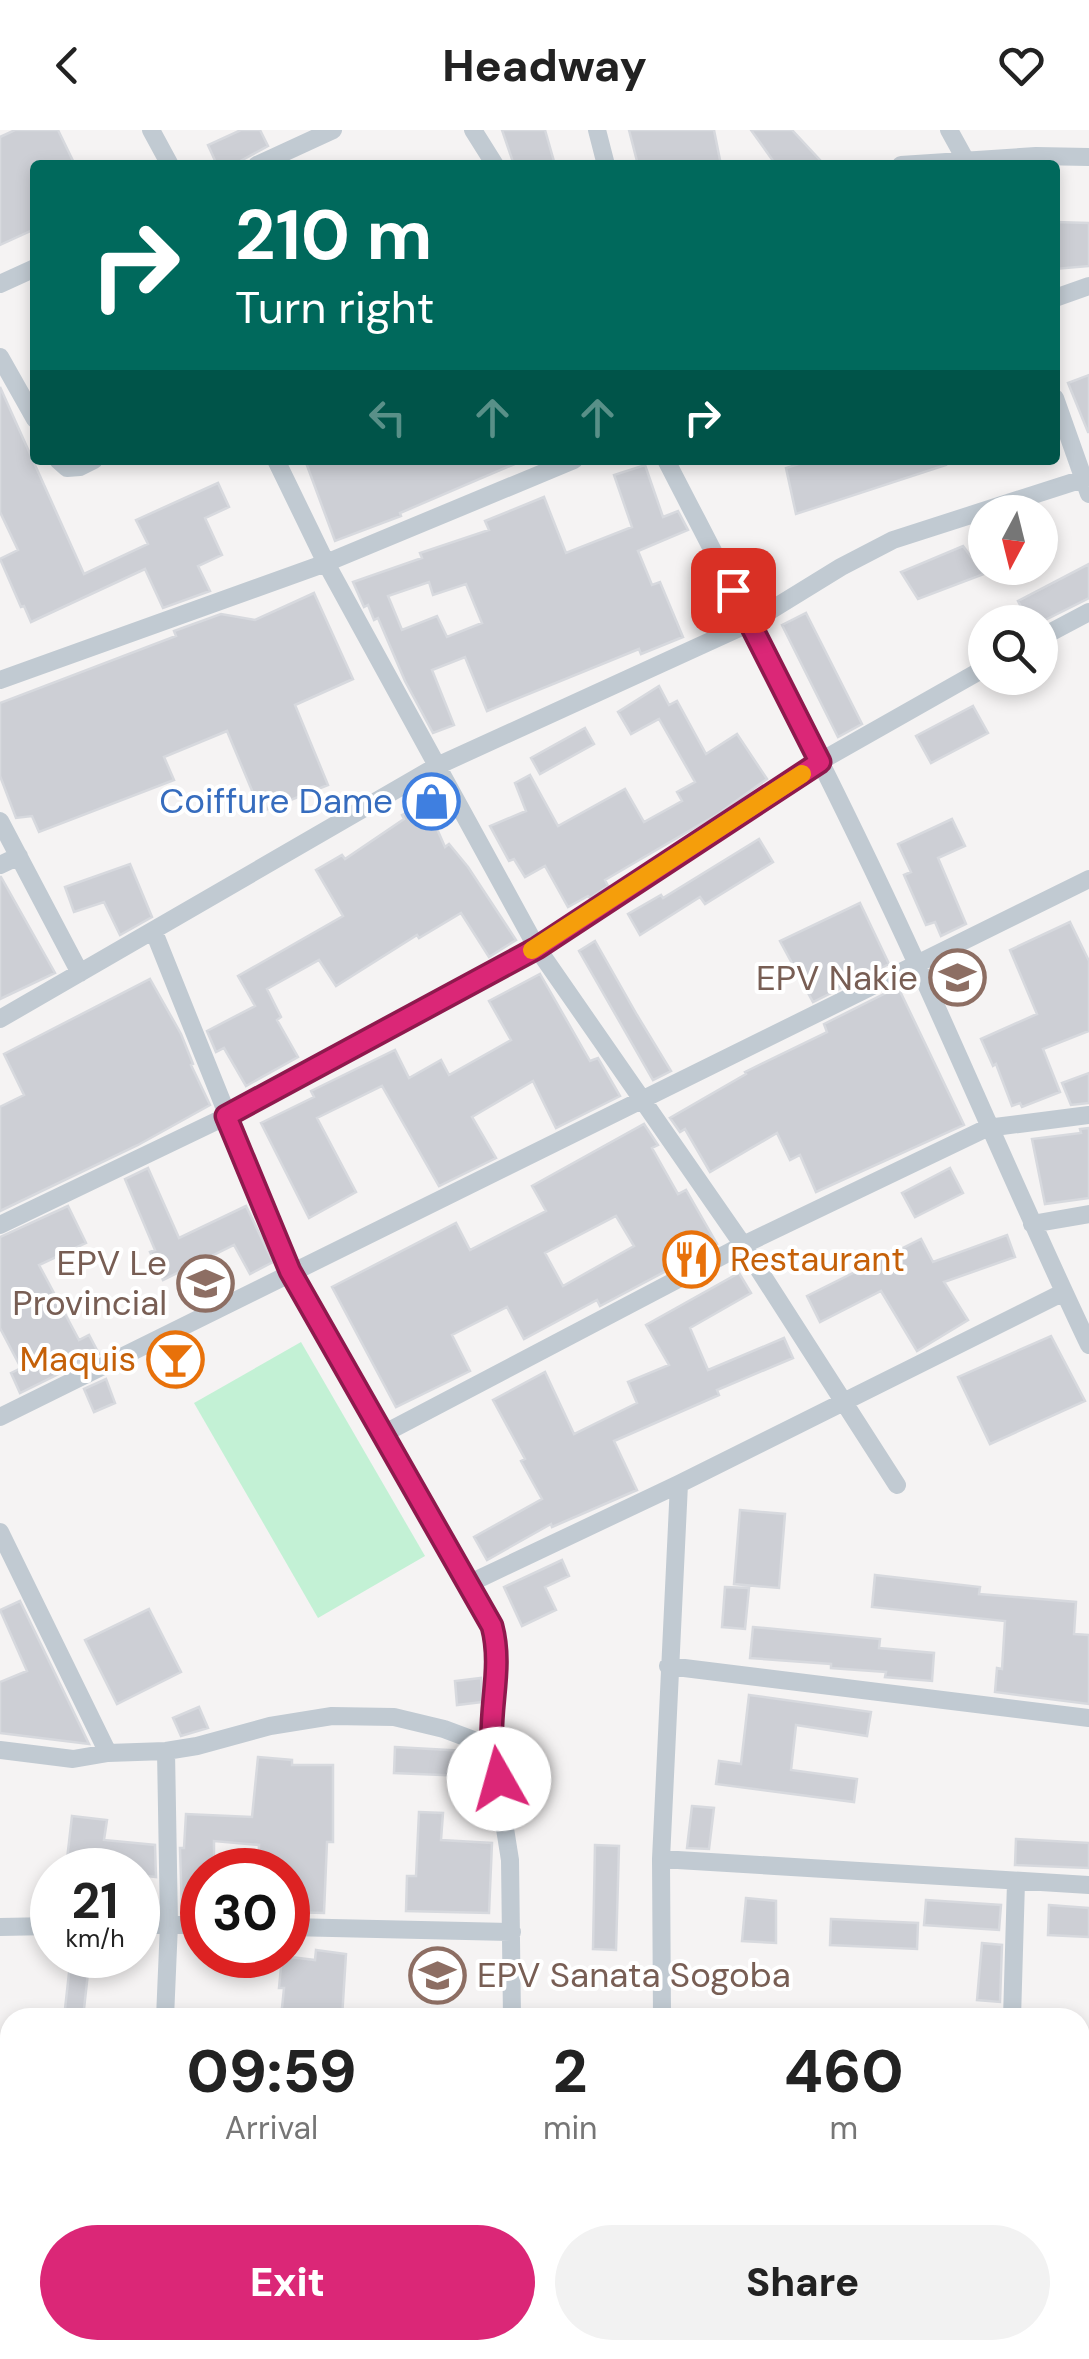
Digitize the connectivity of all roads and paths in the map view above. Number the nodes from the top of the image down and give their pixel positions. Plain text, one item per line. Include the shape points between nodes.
1 (150, 130) edge
2 (333, 130) edge
3 (472, 130) edge
4 (597, 130) edge
5 (949, 130) edge
6 (1089, 157) edge
7 (965, 159) junction
8 (167, 160) edge
9 (268, 160) edge
10 (491, 160) edge
11 (605, 160) edge
12 (954, 160) edge
13 (30, 270) edge
14 (0, 284) edge
15 (1089, 286) edge
16 (1060, 296) edge
17 (0, 357) edge
18 (30, 410) edge
19 (1060, 411) edge
20 (278, 465) edge
21 (562, 465) edge
22 (669, 465) edge
23 (1087, 483) edge
24 (326, 563) junction
25 (1089, 612) edge
26 (750, 623) junction
27 (1058, 628) edge
28 (968, 678) edge
29 (0, 680) edge
30 (820, 762) junction
31 (436, 766) junction
32 (0, 820) edge
33 (18, 856) junction
34 (0, 865) edge
35 (1089, 879) edge
36 (154, 932) junction
37 (537, 948) junction
38 (917, 964) junction
39 (80, 973) junction
40 (0, 1019) edge
41 (644, 1099) junction
42 (1089, 1115) edge
43 (226, 1116) junction
44 (988, 1128) junction
45 (1089, 1214) edge
46 (1032, 1224) junction
47 (0, 1225) edge
48 (743, 1246) junction
49 (290, 1271) junction
50 (1064, 1292) junction
51 (1089, 1346) edge
52 (843, 1403) junction
53 (0, 1417) edge
54 (385, 1433) junction
55 (679, 1484) junction
56 (897, 1486) dead end
57 (0, 1532) edge
58 (468, 1584) junction
59 (668, 1666) junction
60 (1089, 1718) edge
61 (492, 1747) junction
62 (0, 1750) edge
63 (166, 1751) junction
64 (108, 1752) junction
65 (661, 1860) junction
66 (1016, 1882) junction
67 (1089, 1885) edge
68 (160, 1924) edge
69 (169, 1924) junction
70 (180, 1924) edge
71 (30, 1926) edge
72 (0, 1927) edge
73 (310, 1927) edge
74 (512, 1932) junction
75 (165, 2008) edge
76 (512, 2008) edge
77 (662, 2008) edge
78 (1012, 2008) edge

1 - 8 street
2 - 9 street
3 - 10 street
4 - 11 street
5 - 7 street
6 - 7 street
7 - 12 street
13 - 14 street
15 - 16 street
17 - 18 street
19 - 23 street
20 - 24 street
21 - 24 street
22 - 26 street
23 - 26 street via 970,512 893,540
24 - 29 street
24 - 31 street
25 - 27 street
26 - 30 street
26 - 31 street
28 - 30 street
30 - 37 street
30 - 38 street
31 - 36 street
31 - 37 street
32 - 33 street
33 - 34 street
33 - 39 street
35 - 38 street
36 - 39 street
36 - 43 street
37 - 41 street
37 - 43 street
38 - 41 street
38 - 44 street
39 - 40 street
41 - 48 street
41 - 49 street
42 - 44 street
43 - 47 street
43 - 49 street
44 - 46 street
44 - 48 street
45 - 46 street
46 - 50 street
48 - 52 street
48 - 54 street
49 - 53 street
49 - 54 street
50 - 51 street
50 - 52 street
52 - 55 street
52 - 56 street
54 - 58 street
55 - 58 street
55 - 59 street
57 - 64 street
58 - 61 street via 498,1646
59 - 60 street
59 - 65 street
61 - 63 street via 394,1716 332,1716
61 - 74 street via 510,1860
62 - 64 street via 73,1759
63 - 64 street
63 - 69 street
65 - 66 street
65 - 77 street
66 - 67 street
66 - 78 street
68 - 69 street
69 - 70 street
69 - 75 street
71 - 72 street
73 - 74 street
74 - 76 street

